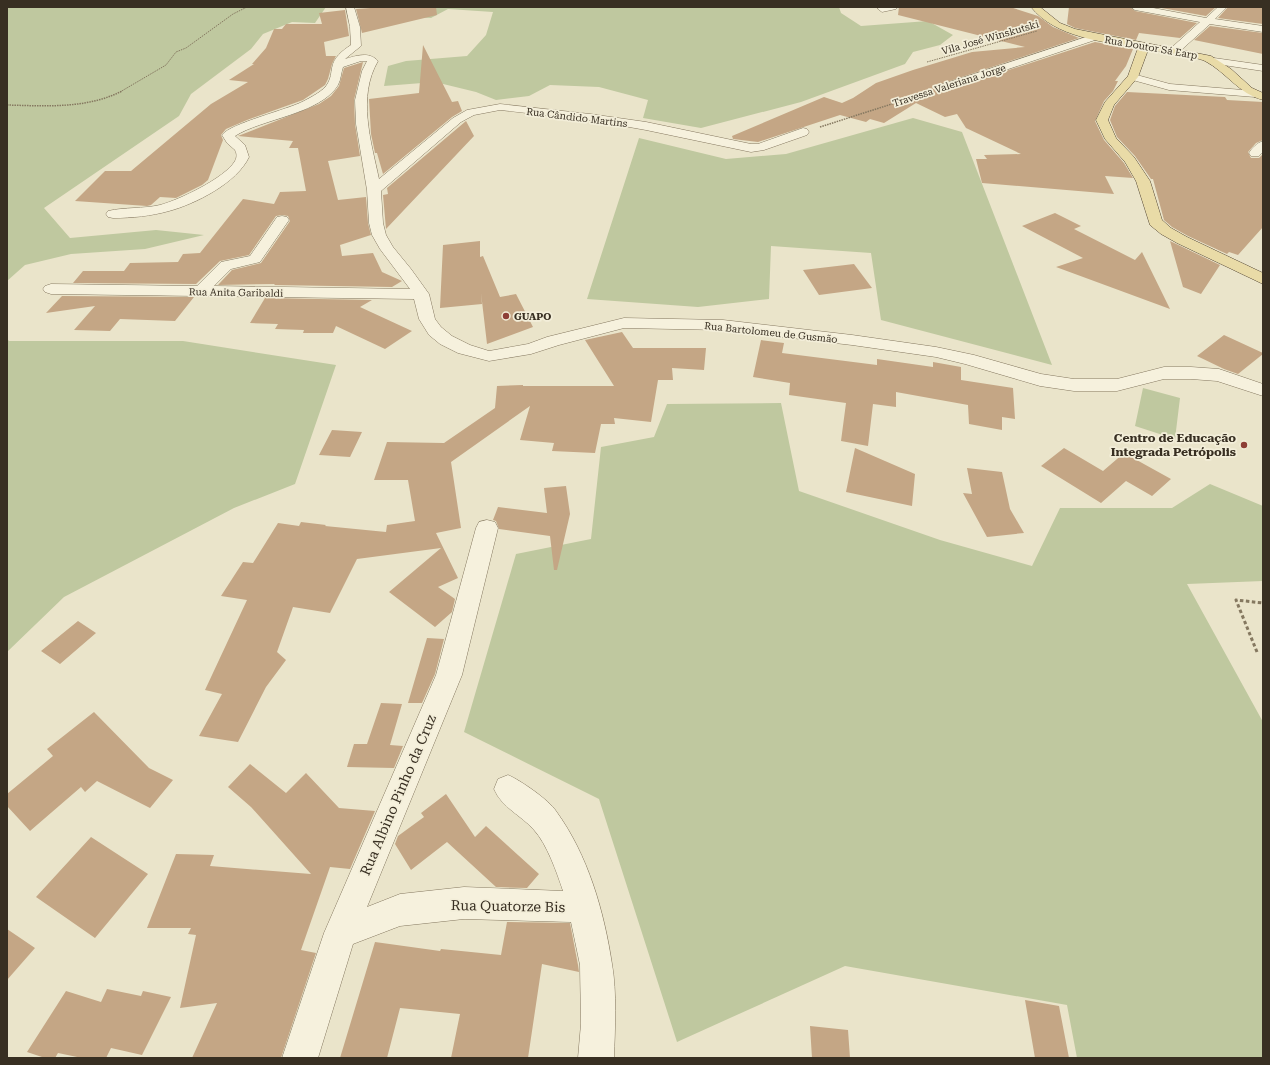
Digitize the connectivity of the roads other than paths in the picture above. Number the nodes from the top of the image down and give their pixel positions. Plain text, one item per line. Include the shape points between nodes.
1 (350, 7) edge
2 (893, 7) edge
3 (1035, 7) edge
4 (1135, 7) edge
5 (1223, 7) edge
6 (882, 9) dead end
7 (1208, 21) junction
8 (1263, 29) edge
9 (1095, 37) junction
10 (1144, 46) junction
11 (1177, 48) junction
12 (1214, 62) junction
13 (338, 65) junction
14 (1263, 68) edge
15 (1133, 77) junction
16 (942, 88) road end
17 (1259, 95) edge
18 (803, 132) road end
19 (374, 190) junction
20 (113, 214) dead end
21 (282, 220) dead end
22 (1263, 279) edge
23 (51, 289) dead end
24 (201, 291) junction
25 (421, 294) junction
26 (1263, 390) edge
27 (487, 528) dead end
28 (508, 789) dead end
29 (584, 907) junction
30 (340, 933) junction
31 (300, 1058) edge
32 (596, 1058) edge

1 - 13 street via 356,46 342,57
2 - 6 street
3 - 9 main road, Rua Doutor Sá Earp via 1057,25
4 - 7 street
5 - 7 street
7 - 8 street
7 - 11 street
9 - 10 main road, Rua Doutor Sá Earp
9 - 16 street, Travessa Valeriana Jorge
10 - 11 main road, Rua Doutor Sá Earp
10 - 15 main road
11 - 12 main road, Rua Doutor Sá Earp
12 - 14 street
12 - 17 main road, Rua Doutor Sá Earp via 1248,90
13 - 19 street, Rua Bartolomeu de Gusmão via 360,58 369,58 373,61 367,71 361,100 362,124
13 - 20 street via 338,73 331,87 312,100 228,135 241,148 243,156 231,172 206,190 184,202 165,208
15 - 17 street via 1169,87
15 - 22 main road via 1109,104 1102,120 1111,139 1130,160 1143,180 1155,222 1182,240
18 - 19 street, Rua Cândido Martins via 751,148 590,116 500,107 471,112 456,120
19 - 25 street, Rua Bartolomeu de Gusmão via 379,235
21 - 24 street via 255,259 226,265
23 - 24 street, Rua Anita Garibaldi
24 - 25 street, Rua Anita Garibaldi
25 - 26 street, Rua Bartolomeu de Gusmão via 428,319 435,331 464,349 489,356 531,349 624,323 723,325 936,352 1040,380 1074,385 1117,385 1164,373 1191,373 1219,375
27 - 30 street, Rua Albino Pinho da Cruz via 449,674
28 - 29 street, Rua Quatorze Bis via 545,820 568,859
29 - 30 street, Rua Quatorze Bis via 464,903 400,910
29 - 32 street, Rua Quatorze Bis via 596,965
30 - 31 street, Rua Albino Pinho da Cruz

